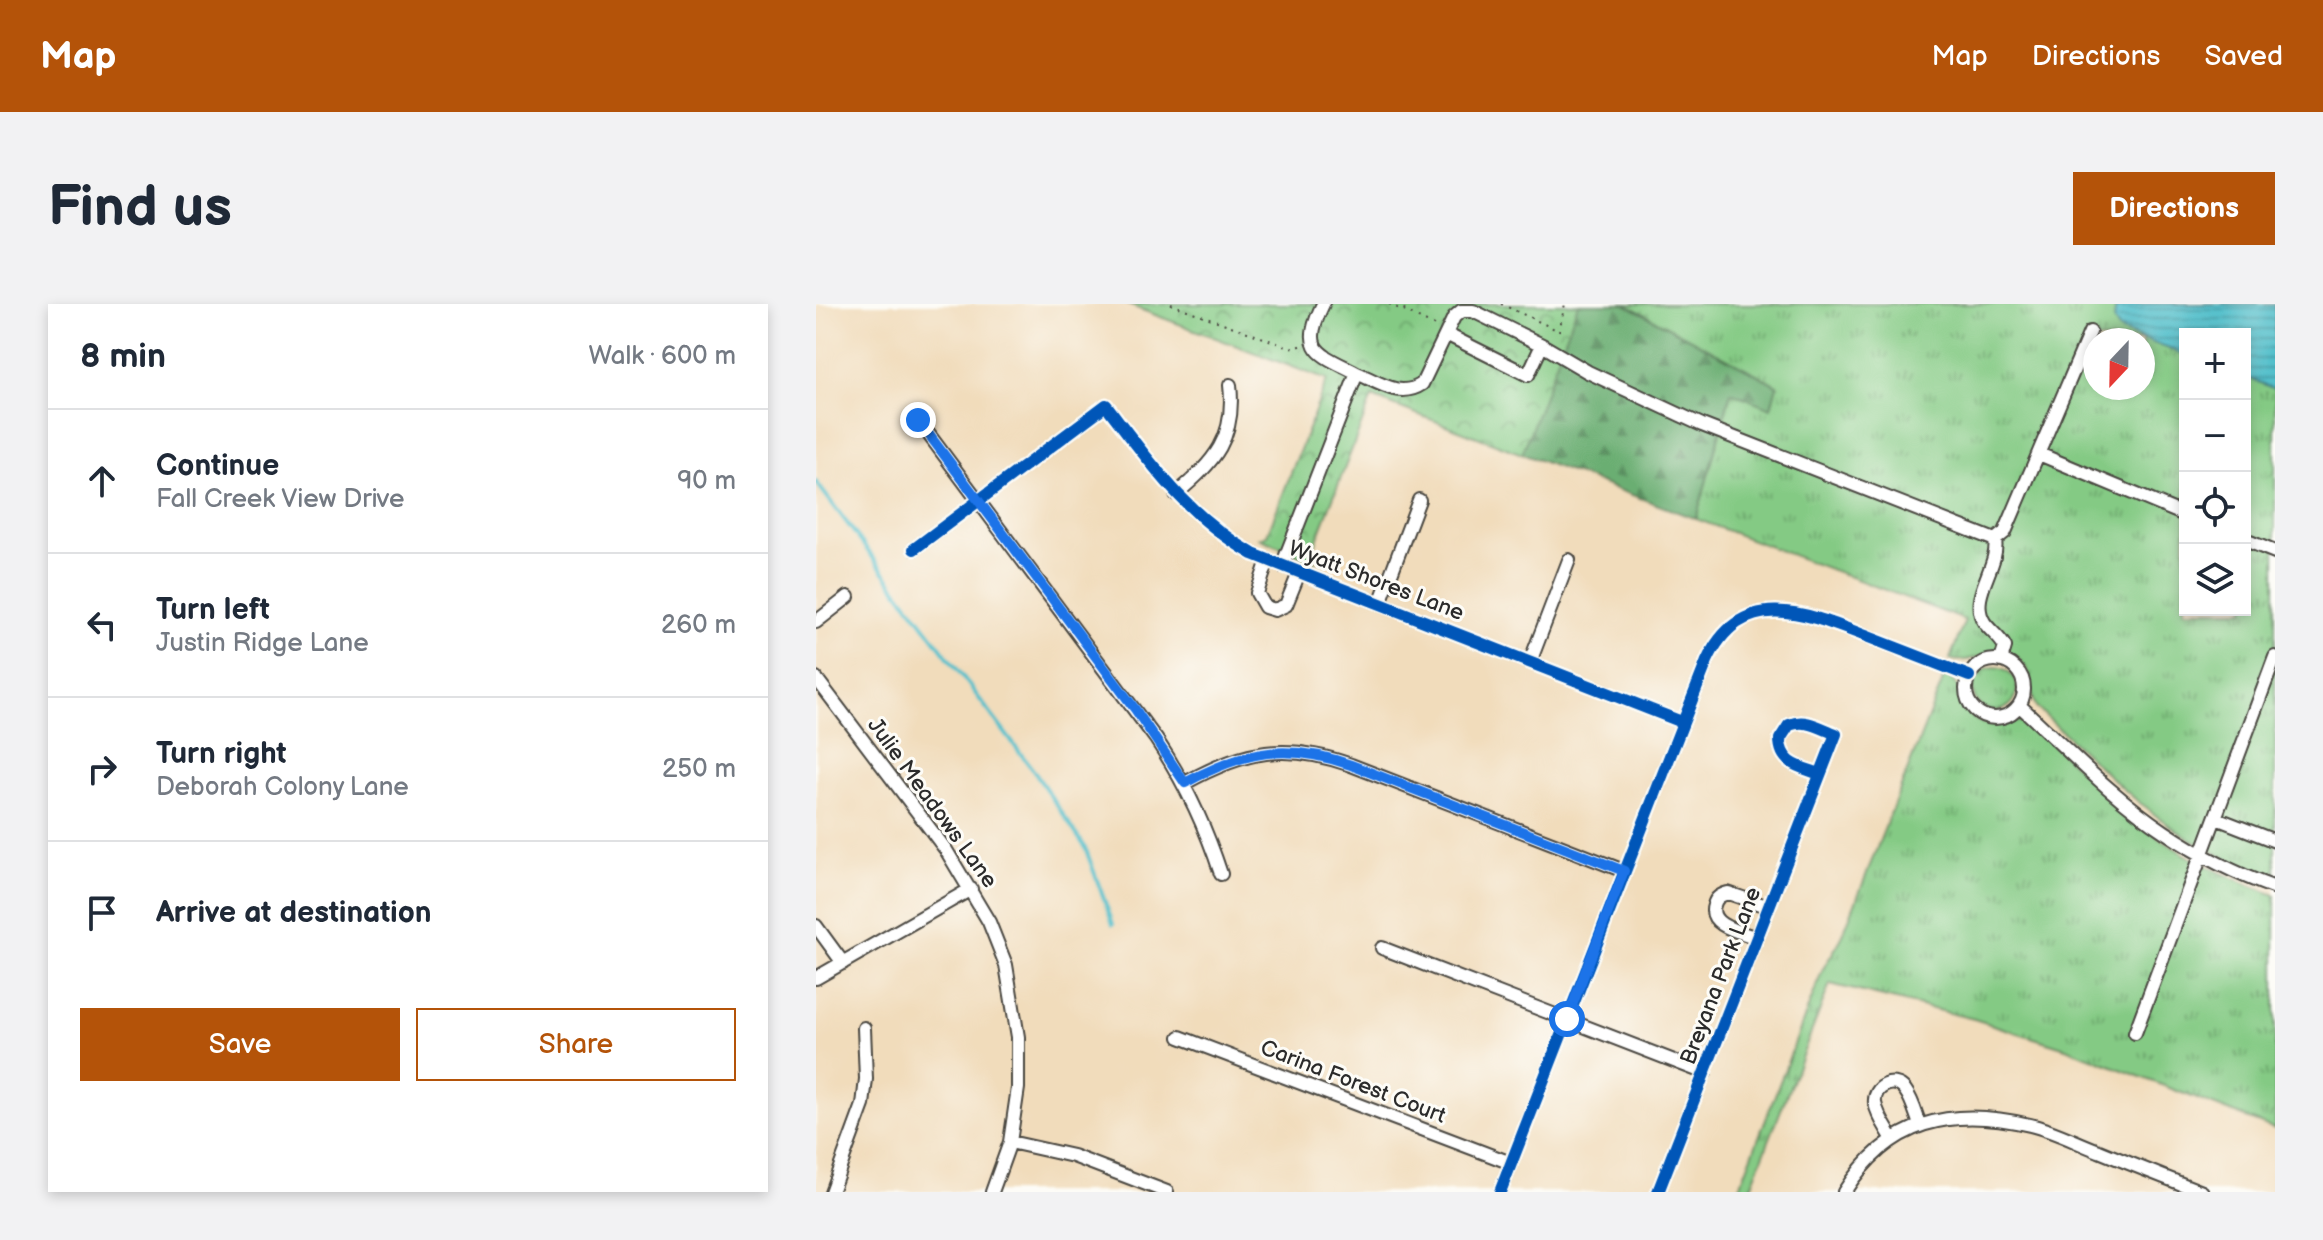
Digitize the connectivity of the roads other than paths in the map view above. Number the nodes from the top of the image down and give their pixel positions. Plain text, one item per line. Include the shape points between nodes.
1 (1323, 304) edge
2 (1446, 333) junction
3 (1542, 345) junction
4 (2083, 349) edge
5 (1357, 373) junction
6 (1230, 385) dead end
7 (918, 420) dead end
8 (2039, 454) junction
9 (1176, 494) junction
10 (978, 500) junction
11 (1419, 500) dead end
12 (2179, 512) edge
13 (1995, 540) junction
14 (2251, 542) edge
15 (914, 549) dead end
16 (2275, 552) edge
17 (1268, 560) junction
18 (1569, 560) dead end
19 (1282, 566) junction
20 (1299, 573) junction
21 (848, 597) dead end
22 (1380, 603) junction
23 (816, 622) edge
24 (2275, 657) edge
25 (2001, 660) junction
26 (1530, 662) junction
27 (1969, 676) junction
28 (816, 678) edge
29 (2020, 706) junction
30 (1682, 722) junction
31 (1820, 774) junction
32 (1185, 783) junction
33 (2216, 818) junction
34 (2275, 841) edge
35 (2201, 855) junction
36 (1624, 871) junction
37 (1221, 874) dead end
38 (2275, 888) edge
39 (971, 889) junction
40 (1769, 907) junction
41 (816, 926) edge
42 (1757, 938) junction
43 (1382, 948) dead end
44 (843, 963) junction
45 (816, 978) edge
46 (1567, 1019) junction
47 (864, 1028) dead end
48 (2135, 1033) dead end
49 (1180, 1037) dead end
50 (1705, 1073) junction
51 (1920, 1125) junction
52 (1892, 1138) junction
53 (1010, 1142) junction
54 (1511, 1163) junction
55 (1153, 1189) edge
56 (831, 1192) edge
57 (992, 1192) edge
58 (1167, 1192) edge
59 (1500, 1192) edge
60 (1658, 1192) edge
61 (1844, 1192) edge
62 (2202, 1192) edge

1 - 5 street via 1312,326 1312,341 1321,354
2 - 3 street via 1461,311 1473,311
2 - 3 street via 1528,375
2 - 5 street via 1422,384 1412,391 1398,391
3 - 13 street via 1690,420
4 - 8 street
5 - 19 street
6 - 9 street via 1232,414 1220,449
7 - 10 street
8 - 12 street
8 - 13 street via 2005,532
9 - 10 street, Wyatt Shores Lane via 1106,405
9 - 17 street, Wyatt Shores Lane via 1213,529
10 - 15 street
10 - 32 street
11 - 22 street
13 - 25 street via 1997,550 1980,610 2005,647
14 - 16 street
17 - 19 street, Wyatt Shores Lane
17 - 20 street via 1257,593 1265,607 1286,605
18 - 26 street
19 - 20 street, Wyatt Shores Lane
20 - 22 street, Wyatt Shores Lane
21 - 23 street
22 - 26 street, Wyatt Shores Lane
24 - 33 street
25 - 27 street via 1982,663
25 - 29 street via 2023,678
26 - 30 street, Wyatt Shores Lane
27 - 29 street via 1967,695 1977,712 2004,718
27 - 30 street via 1821,619 1766,611 1738,623 1719,639
28 - 39 street, Julie Meadows Lane
29 - 35 street via 2121,799
30 - 36 street
31 - 31 street, Breyana Park Lane via 1783,755 1780,739 1789,725 1807,722 1836,734
31 - 40 street, Breyana Park Lane
32 - 36 street via 1243,757 1316,754
32 - 37 street
33 - 34 street
33 - 35 street
35 - 38 street
35 - 48 street
36 - 46 street
39 - 44 street
39 - 53 street, Julie Meadows Lane via 1006,965 1013,1002 1018,1088
40 - 42 street, Breyana Park Lane
40 - 42 street via 1728,893 1714,905 1718,922
41 - 44 street
42 - 50 street, Breyana Park Lane
43 - 46 street
44 - 45 street
46 - 50 street
46 - 54 street
47 - 56 street via 863,1105
49 - 54 street, Carina Forest Court
50 - 60 street, Breyana Park Lane
51 - 52 street
51 - 52 street via 1907,1092 1890,1083 1875,1098
51 - 62 street via 1961,1118 2033,1125
52 - 61 street via 1859,1168
53 - 55 street via 1073,1156
53 - 57 street, Julie Meadows Lane
54 - 59 street
55 - 58 street

